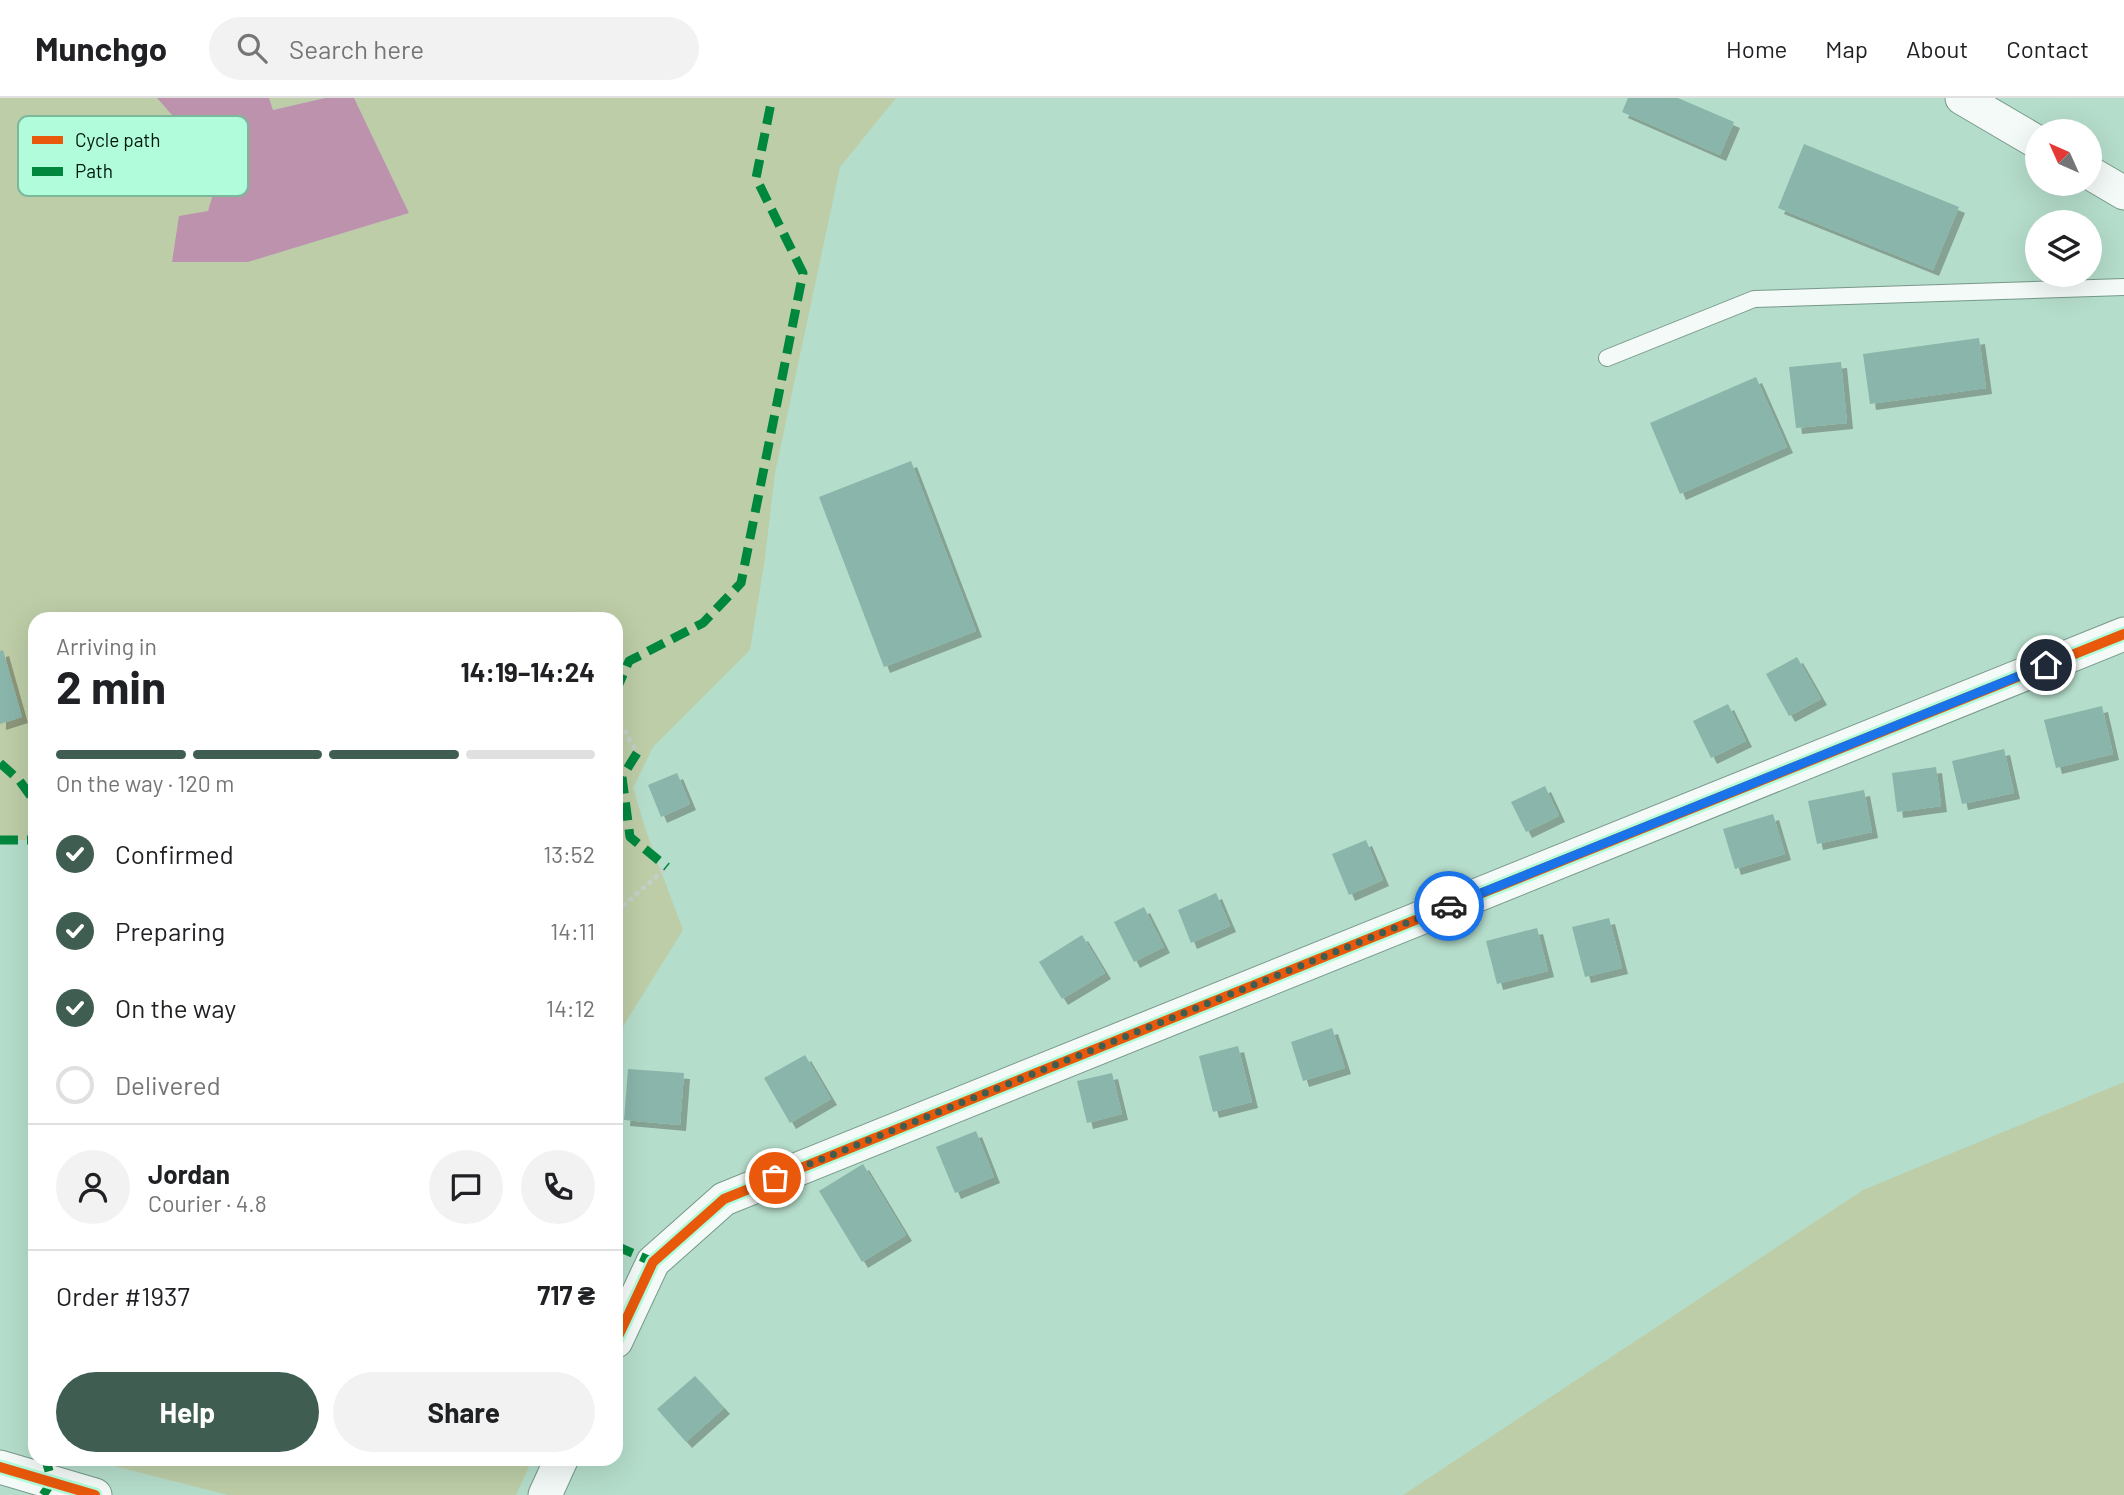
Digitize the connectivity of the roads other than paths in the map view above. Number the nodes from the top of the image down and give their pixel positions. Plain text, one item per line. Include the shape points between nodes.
1 (1962, 98) edge
2 (2025, 135) edge
3 (2102, 180) edge
4 (2124, 193) edge
5 (2124, 287) edge
6 (1606, 358) dead end
7 (2124, 634) edge
8 (623, 1326) edge
9 (558, 1466) edge
10 (0, 1467) edge
11 (95, 1495) edge
12 (545, 1495) edge

1 - 2 street
3 - 4 street
5 - 6 lane via 1754,299
7 - 8 street via 723,1199 653,1262
9 - 12 street
10 - 11 street

